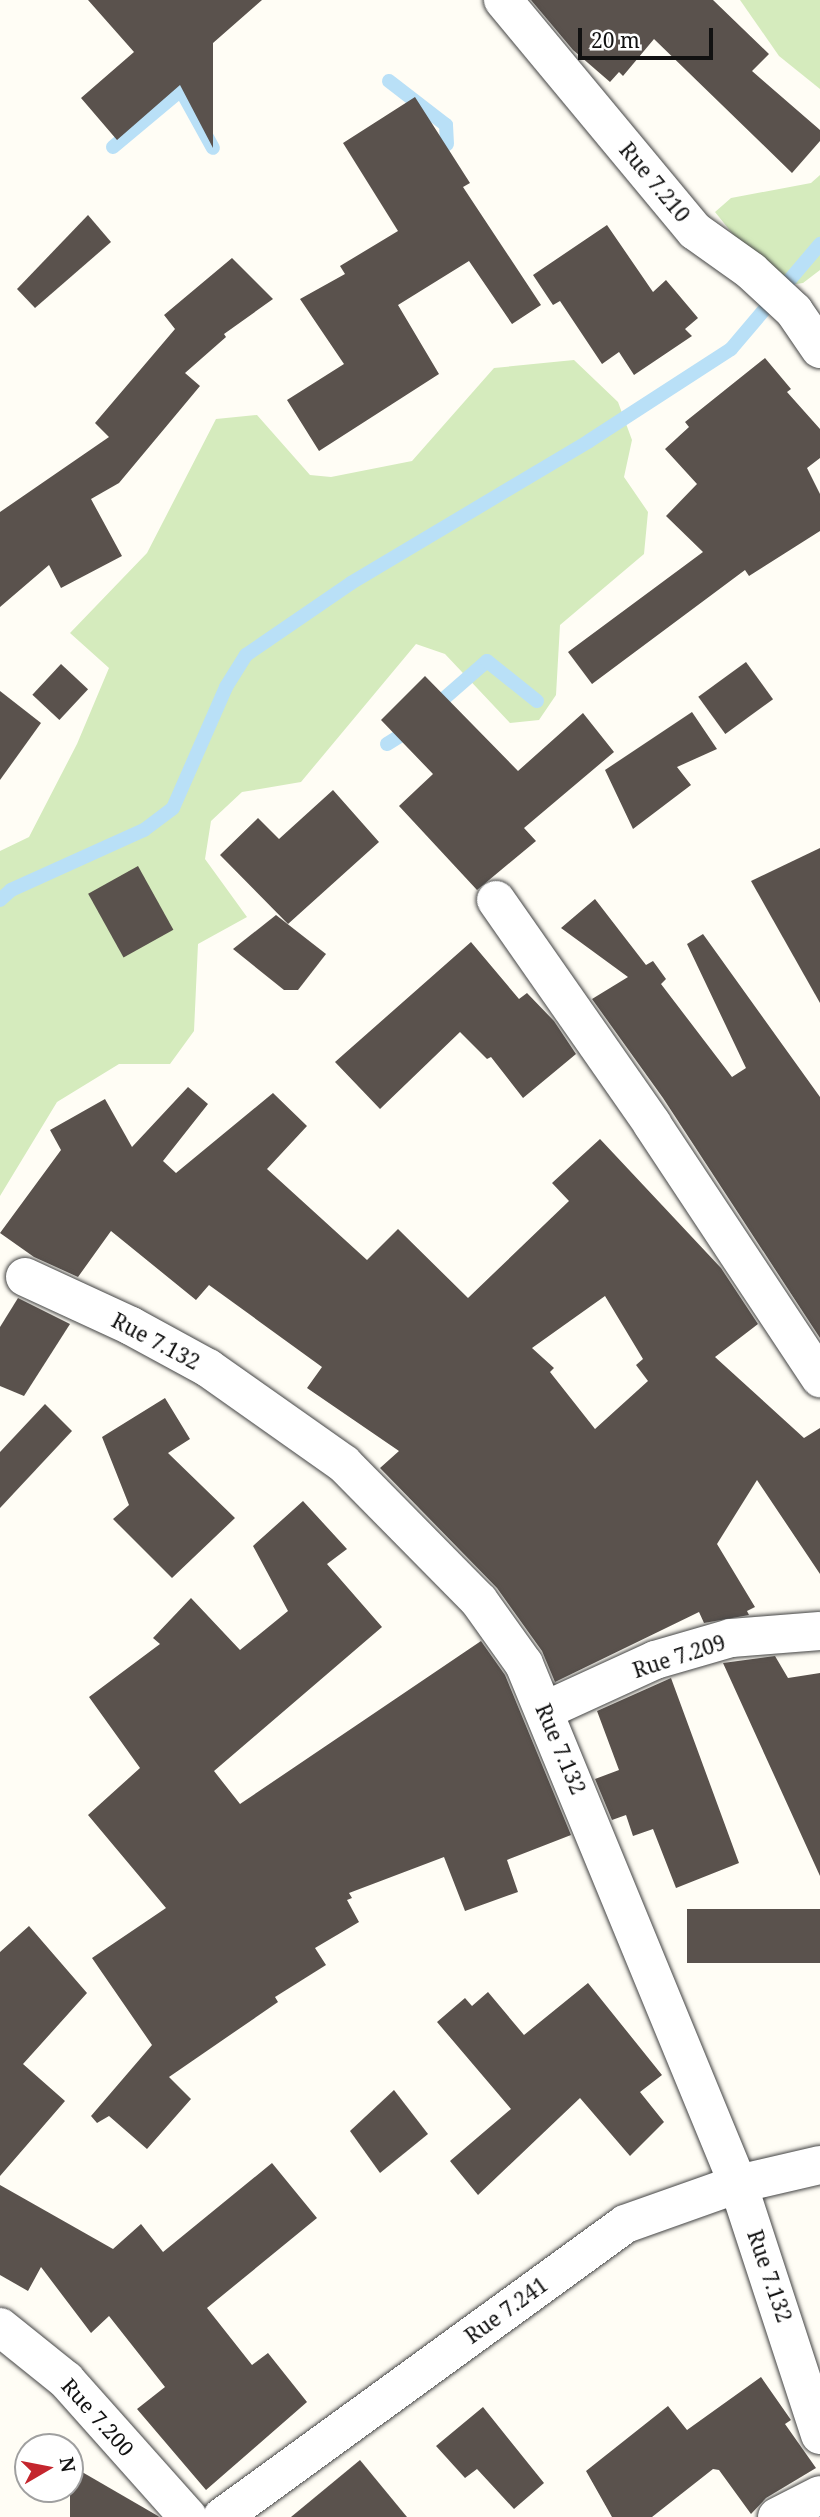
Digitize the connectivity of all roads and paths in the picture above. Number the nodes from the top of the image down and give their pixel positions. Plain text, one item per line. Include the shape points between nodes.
1 (503, 0) edge
2 (820, 349) edge
3 (496, 900) dead end
4 (25, 1278) dead end
5 (820, 1378) edge
6 (820, 1630) edge
7 (546, 1710) junction
8 (820, 2165) edge
9 (738, 2184) junction
10 (0, 2327) edge
11 (820, 2435) edge
12 (820, 2495) edge
13 (188, 2517) edge
14 (222, 2517) edge
15 (777, 2517) edge

1 - 2 street, Rue 7.210 via 695,231 751,271 794,311
3 - 5 street
4 - 7 street, Rue 7.132 via 131,1326 208,1368 344,1464 480,1601 524,1664
6 - 7 street, Rue 7.209 via 731,1638 655,1660
7 - 9 street, Rue 7.132
8 - 9 street, Rue 7.241
9 - 11 street, Rue 7.132
9 - 14 street, Rue 7.241 via 625,2224
10 - 13 street, Rue 7.200 via 66,2379
12 - 15 street

